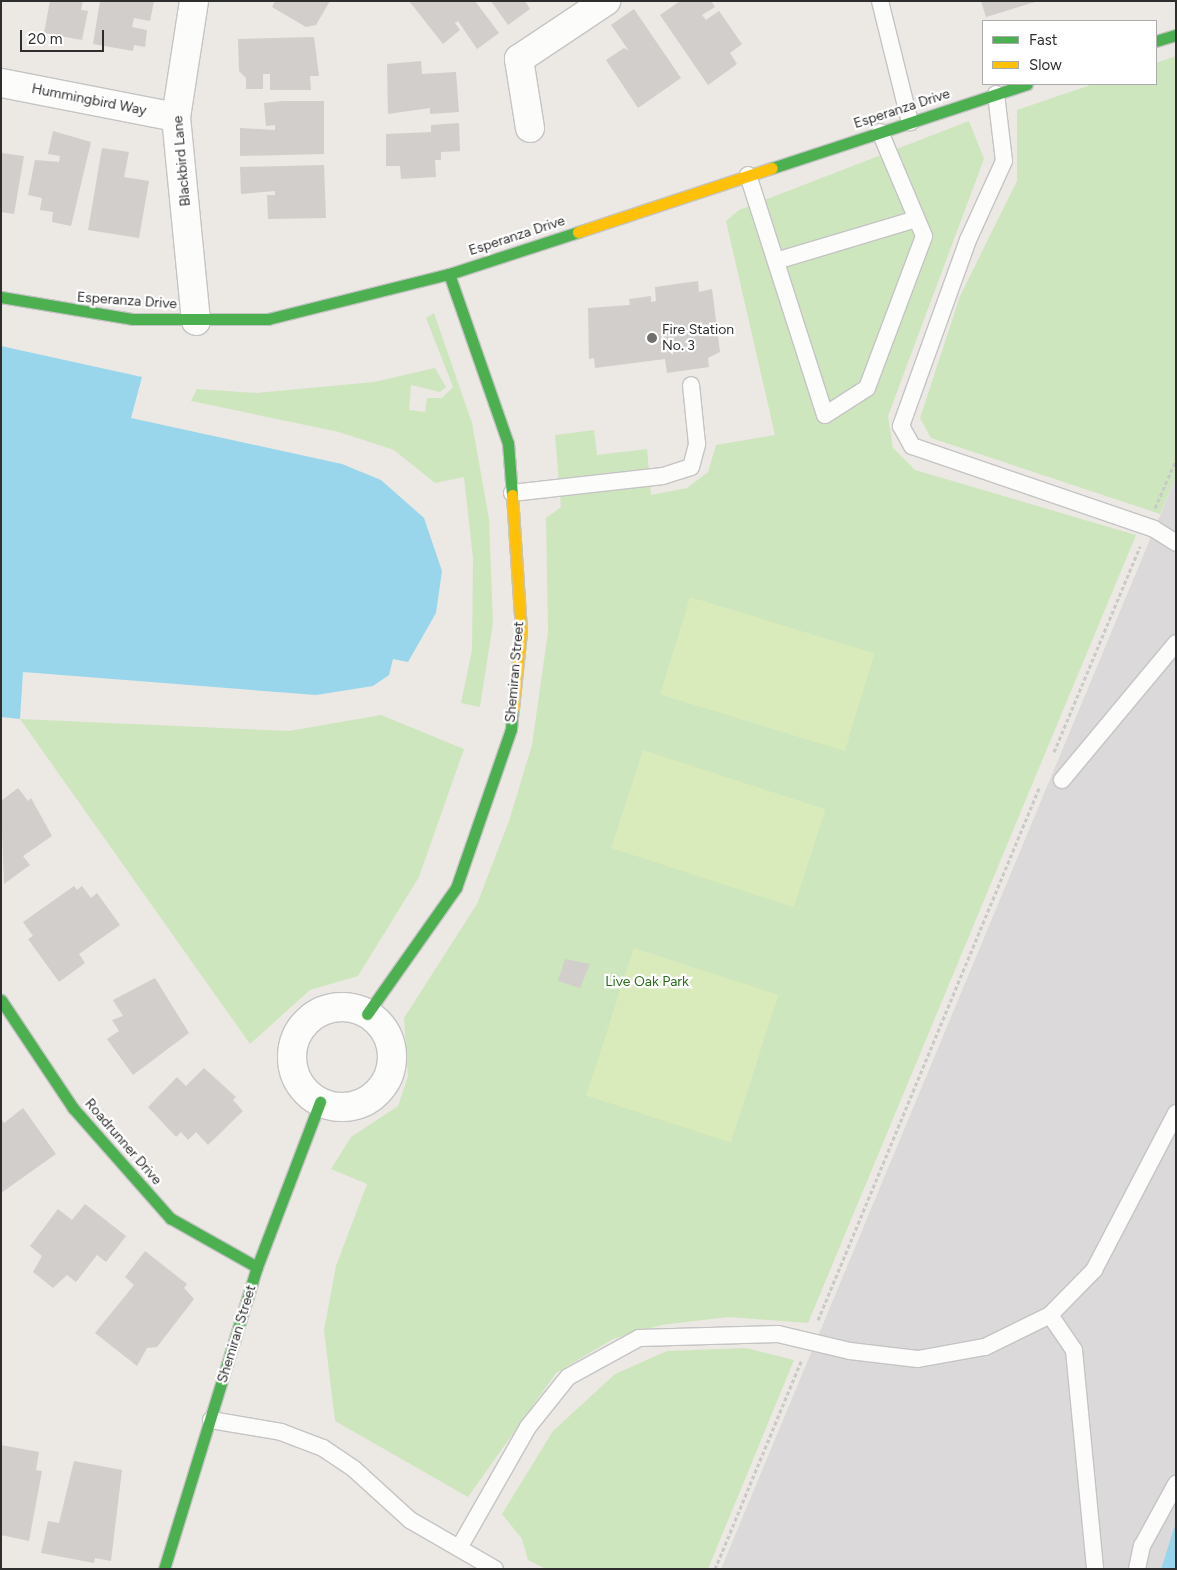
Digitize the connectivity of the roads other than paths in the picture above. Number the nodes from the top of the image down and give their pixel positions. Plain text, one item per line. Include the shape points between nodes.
1 (194, 1) edge
2 (606, 1) edge
3 (880, 1) edge
4 (1176, 35) edge
5 (1157, 41) edge
6 (1, 83) edge
7 (1024, 85) edge
8 (996, 94) junction
9 (176, 117) junction
10 (910, 122) junction
11 (530, 128) dead end
12 (880, 132) junction
13 (748, 175) junction
14 (916, 220) junction
15 (776, 261) junction
16 (449, 274) junction
17 (1, 297) edge
18 (196, 321) junction
19 (691, 386) dead end
20 (512, 493) junction
21 (1176, 543) edge
22 (1176, 643) edge
23 (1062, 780) dead end
24 (1, 1000) edge
25 (367, 1014) junction
26 (320, 1102) junction
27 (1176, 1113) edge
28 (257, 1267) junction
29 (1050, 1315) junction
30 (210, 1420) junction
31 (1176, 1484) edge
32 (459, 1548) junction
33 (164, 1569) edge
34 (495, 1569) edge
35 (1095, 1569) edge
36 (1137, 1569) edge

1 - 9 street, Blackbird Lane
2 - 11 street via 519,60
3 - 10 lane
4 - 5 street
6 - 9 street, Hummingbird Way
7 - 8 street, Esperanza Drive
8 - 10 street, Esperanza Drive
8 - 21 lane via 1004,162 925,349 901,426 912,446 1148,527
9 - 18 street, Blackbird Lane
10 - 12 street, Esperanza Drive
12 - 13 street, Esperanza Drive
12 - 14 lane
13 - 15 lane
13 - 16 street, Esperanza Drive
14 - 15 lane
14 - 15 lane via 924,236 867,388 825,415
16 - 18 street, Esperanza Drive via 268,319
16 - 20 street, Shemiran Street via 508,443
17 - 18 street, Esperanza Drive via 64,311
19 - 20 lane via 697,444 691,467 663,476
20 - 25 street, Shemiran Street via 521,632 511,729 456,888
22 - 23 lane
24 - 28 street, Roadrunner Drive via 73,1108 170,1218
25 - 26 street via 388,1037 392,1053 385,1083 362,1104 346,1108
25 - 26 street via 351,1008 317,1013 295,1038 293,1072 301,1087
26 - 28 street, Shemiran Street
27 - 29 lane via 1094,1270
28 - 30 street, Shemiran Street
29 - 32 lane via 984,1347 918,1358 778,1334 639,1338 568,1377 528,1427
29 - 35 lane via 1074,1350
30 - 32 lane via 281,1432 323,1448 354,1469 410,1520
30 - 33 street, Shemiran Street
31 - 36 lane via 1142,1546
32 - 34 lane

